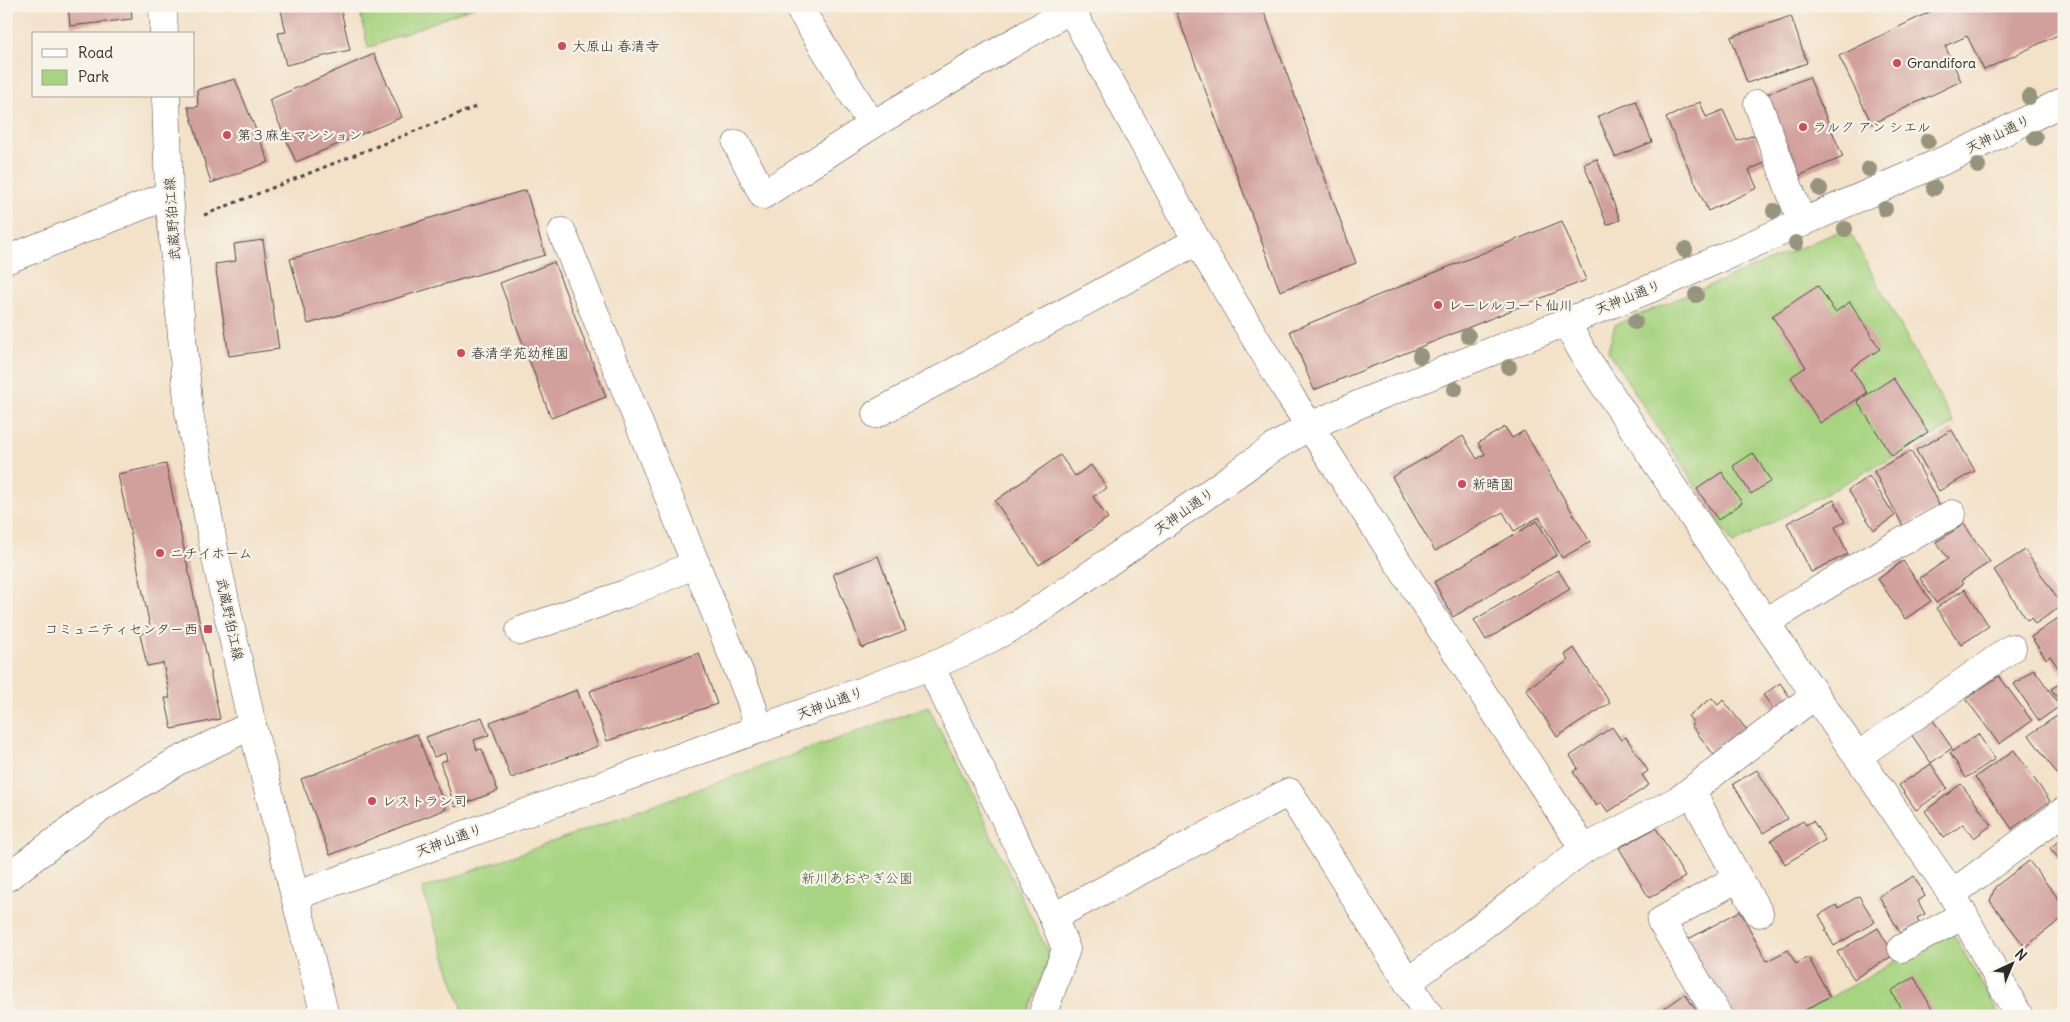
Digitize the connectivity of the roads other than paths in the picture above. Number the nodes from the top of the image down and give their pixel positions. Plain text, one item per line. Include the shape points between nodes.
1 (163, 6) edge
2 (798, 6) edge
3 (1070, 8) edge
4 (164, 32) edge
5 (166, 98) edge
6 (2064, 101) edge
7 (1758, 104) dead end
8 (872, 125) junction
9 (737, 144) dead end
10 (169, 195) junction
11 (1802, 222) junction
12 (562, 232) dead end
13 (1197, 241) junction
14 (6, 260) edge
15 (1566, 322) junction
16 (876, 414) dead end
17 (1310, 426) junction
18 (1952, 514) dead end
19 (696, 564) junction
20 (1766, 622) junction
21 (520, 631) dead end
22 (2012, 648) dead end
23 (930, 666) junction
24 (1815, 695) junction
25 (252, 724) junction
26 (759, 730) junction
27 (1858, 756) junction
28 (1691, 791) junction
29 (2064, 811) edge
30 (1584, 849) junction
31 (6, 878) edge
32 (1738, 878) junction
33 (295, 896) junction
34 (1958, 904) junction
35 (1759, 913) dead end
36 (1053, 917) junction
37 (1902, 948) dead end
38 (1408, 982) junction
39 (325, 1016) edge
40 (1042, 1016) edge
41 (1429, 1016) edge
42 (1718, 1016) edge
43 (2019, 1016) edge

1 - 4 street
2 - 8 street
3 - 8 street
3 - 13 street
5 - 10 street, 武蔵野狛江線
6 - 11 street, 天神山通り via 1970,149
7 - 11 street
8 - 9 street via 763,195
10 - 14 street
10 - 25 street, 武蔵野狛江線 via 189,412
11 - 15 street, 天神山通り
12 - 19 street
13 - 16 street
13 - 17 street
15 - 17 street, 天神山通り
15 - 20 street via 1599,377
17 - 23 street, 天神山通り via 1273,448 1018,624
17 - 30 street
18 - 20 street
19 - 21 street via 625,594
19 - 26 street via 750,699
20 - 24 street
22 - 27 street
23 - 26 street, 天神山通り
23 - 36 street
24 - 27 street
24 - 28 street
25 - 31 street via 176,762 99,809
25 - 33 street, 武蔵野狛江線
26 - 33 street, 天神山通り
27 - 34 street
28 - 30 street
28 - 32 street
29 - 34 street
30 - 38 street
32 - 35 street
32 - 42 street via 1661,921
33 - 39 street, 武蔵野狛江線
34 - 37 street
34 - 43 street
36 - 38 street via 1289,792
36 - 40 street via 1066,949
38 - 41 street

